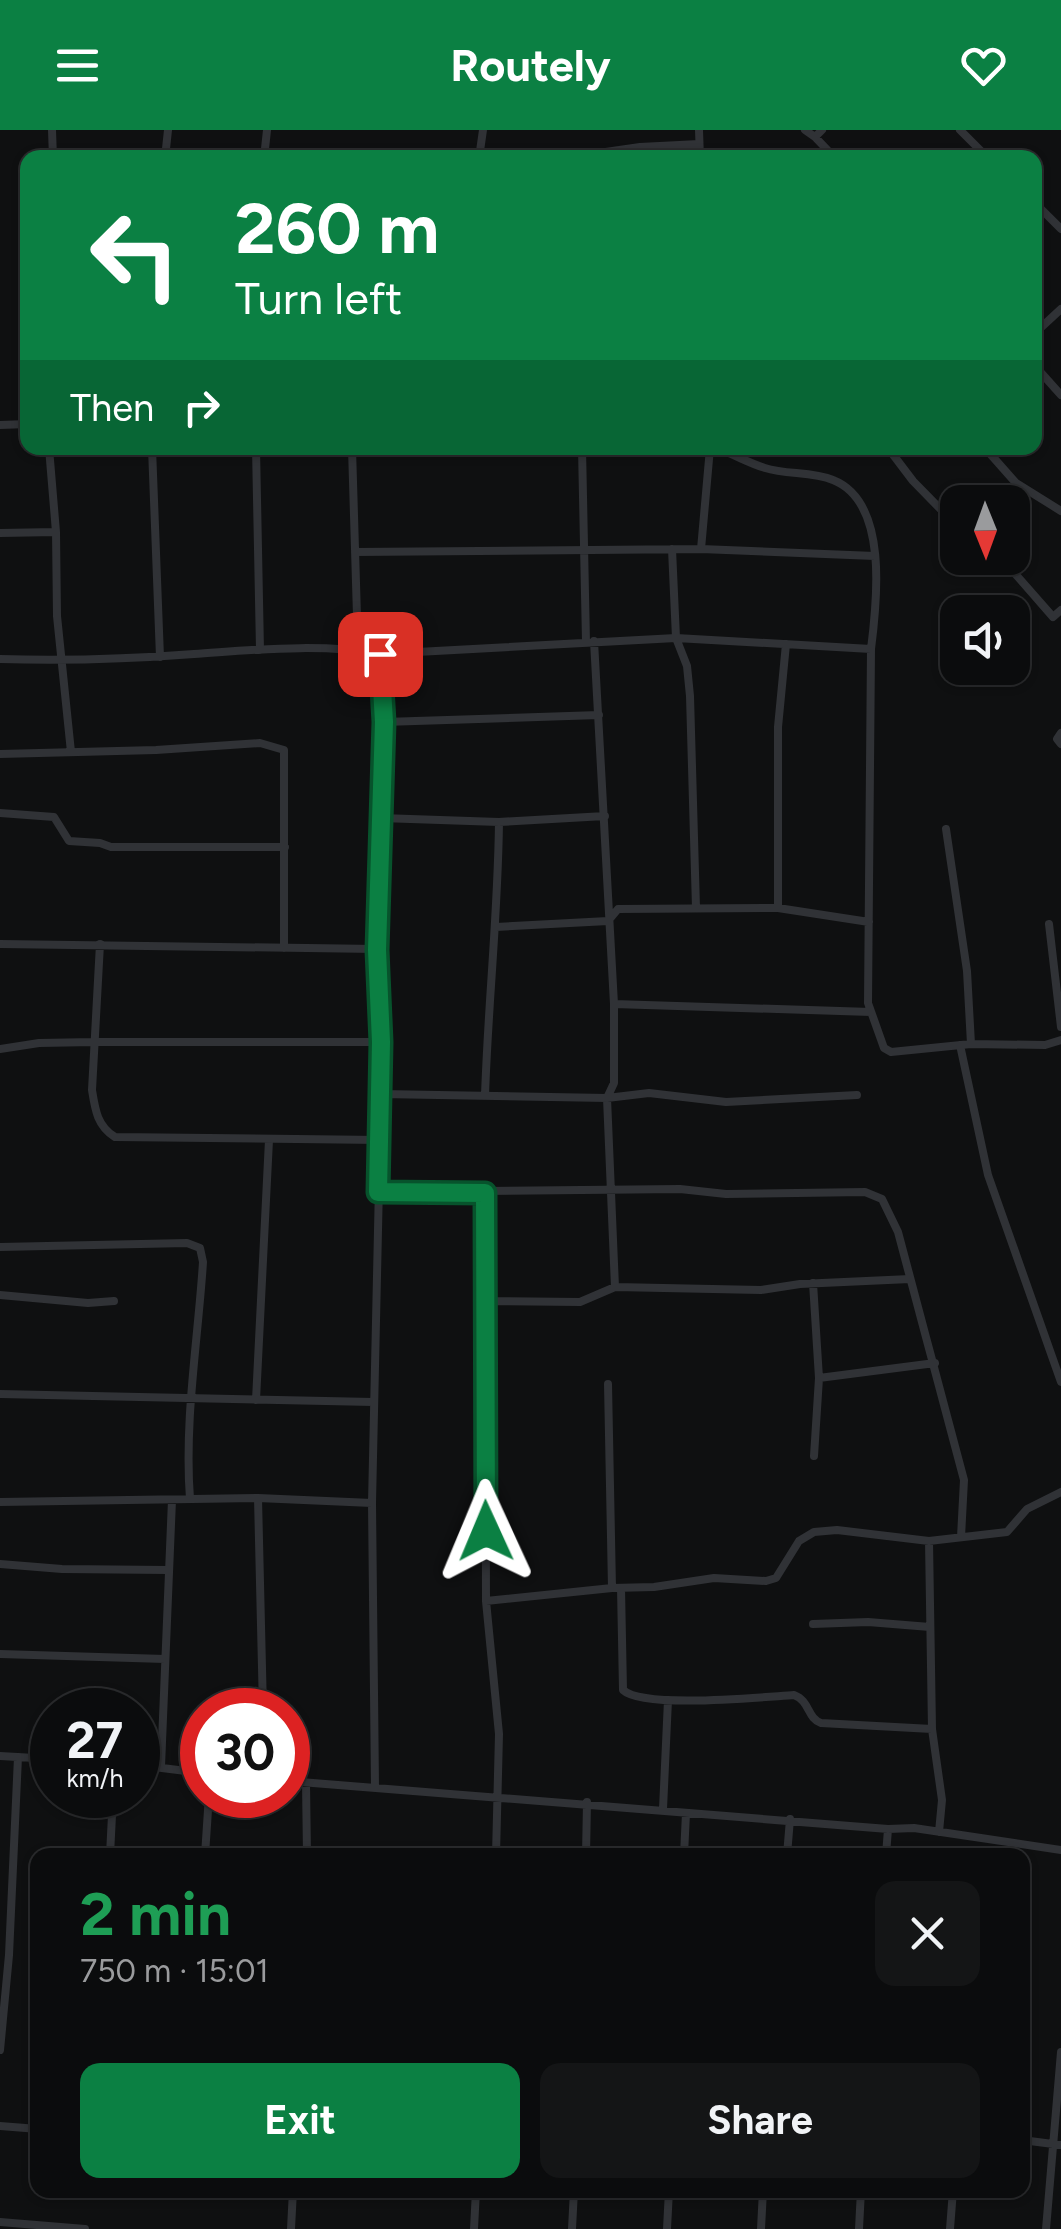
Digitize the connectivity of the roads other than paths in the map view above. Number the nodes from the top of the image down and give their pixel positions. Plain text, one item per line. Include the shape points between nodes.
1 (699, 130) edge
2 (806, 130) edge
3 (960, 130) edge
4 (818, 133) edge
5 (699, 144) junction
6 (619, 150) edge
7 (699, 150) edge
8 (980, 150) edge
9 (1042, 211) edge
10 (1061, 229) edge
11 (1061, 310) edge
12 (1042, 327) edge
13 (1042, 374) edge
14 (1061, 395) edge
15 (49, 455) edge
16 (152, 455) edge
17 (256, 455) edge
18 (352, 455) edge
19 (582, 455) edge
20 (712, 455) edge
21 (731, 455) edge
22 (893, 455) edge
23 (990, 455) edge
24 (940, 509) edge
25 (1061, 511) edge
26 (56, 532) junction
27 (0, 533) edge
28 (672, 549) junction
29 (701, 549) junction
30 (355, 552) junction
31 (586, 552) junction
32 (875, 556) junction
33 (1016, 575) edge
34 (1061, 610) edge
35 (676, 638) junction
36 (590, 641) junction
37 (786, 644) junction
38 (871, 649) junction
39 (260, 650) junction
40 (358, 650) junction
41 (380, 654) junction
42 (160, 656) junction
43 (0, 659) edge
44 (63, 661) junction
45 (599, 715) junction
46 (384, 722) junction
47 (1061, 733) edge
48 (1061, 744) edge
49 (71, 752) junction
50 (0, 754) edge
51 (0, 813) edge
52 (605, 816) junction
53 (382, 818) junction
54 (499, 822) junction
55 (946, 829) dead end
56 (284, 847) junction
57 (696, 908) junction
58 (778, 908) junction
59 (608, 921) junction
60 (869, 922) junction
61 (1049, 924) dead end
62 (496, 927) junction
63 (0, 944) edge
64 (100, 944) junction
65 (284, 948) junction
66 (377, 950) junction
67 (614, 1004) junction
68 (871, 1012) junction
69 (1061, 1027) edge
70 (1061, 1040) edge
71 (94, 1042) junction
72 (381, 1042) junction
73 (965, 1044) junction
74 (0, 1049) edge
75 (380, 1094) junction
76 (857, 1095) dead end
77 (485, 1096) junction
78 (607, 1098) junction
79 (269, 1140) junction
80 (380, 1140) junction
81 (610, 1190) junction
82 (378, 1192) junction
83 (485, 1193) junction
84 (0, 1247) edge
85 (910, 1280) junction
86 (814, 1283) junction
87 (615, 1287) junction
88 (0, 1294) edge
89 (114, 1301) dead end
90 (485, 1301) junction
91 (935, 1364) junction
92 (818, 1378) junction
93 (1061, 1382) edge
94 (608, 1384) dead end
95 (0, 1394) edge
96 (193, 1399) junction
97 (256, 1400) junction
98 (373, 1402) junction
99 (814, 1456) dead end
100 (1061, 1492) edge
101 (258, 1498) junction
102 (190, 1499) junction
103 (172, 1500) junction
104 (0, 1502) edge
105 (372, 1502) junction
106 (962, 1537) junction
107 (929, 1541) junction
108 (0, 1564) edge
109 (168, 1570) junction
110 (616, 1588) junction
111 (486, 1601) junction
112 (814, 1624) dead end
113 (930, 1627) junction
114 (0, 1654) edge
115 (165, 1659) junction
116 (262, 1688) edge
117 (668, 1700) junction
118 (932, 1729) junction
119 (0, 1756) edge
120 (18, 1757) junction
121 (30, 1758) edge
122 (161, 1766) joint
123 (180, 1769) edge
124 (310, 1783) edge
125 (375, 1786) junction
126 (497, 1795) junction
127 (587, 1802) junction
128 (663, 1809) junction
129 (686, 1813) junction
130 (112, 1818) edge
131 (207, 1818) edge
132 (307, 1818) edge
133 (790, 1819) junction
134 (888, 1829) junction
135 (939, 1832) junction
136 (110, 1848) edge
137 (205, 1848) edge
138 (308, 1848) edge
139 (496, 1848) edge
140 (586, 1848) edge
141 (684, 1848) edge
142 (788, 1848) edge
143 (887, 1848) edge
144 (1061, 1850) edge
145 (0, 1860) edge
146 (12, 1861) junction
147 (4, 1954) edge
148 (0, 2050) edge
149 (1061, 2054) edge
150 (0, 2126) edge
151 (30, 2128) edge
152 (1030, 2141) edge
153 (1056, 2144) edge
154 (293, 2198) edge
155 (476, 2198) edge
156 (574, 2198) edge
157 (669, 2198) edge
158 (763, 2198) edge
159 (861, 2198) edge
160 (953, 2198) edge
161 (0, 2222) edge
162 (85, 2229) edge
163 (291, 2229) edge
164 (474, 2229) edge
165 (572, 2229) edge
166 (667, 2229) edge
167 (761, 2229) edge
168 (859, 2229) edge
169 (950, 2229) edge
170 (1046, 2229) edge

1 - 5 street
2 - 4 street
3 - 8 street
5 - 6 street
5 - 7 street
9 - 10 street
11 - 12 street
13 - 14 street
15 - 26 street
16 - 42 street
17 - 39 street
18 - 30 street
19 - 31 street
20 - 29 street
21 - 32 street via 766,469 836,480 865,508
22 - 24 street
23 - 25 street via 1016,483
26 - 27 street
26 - 44 street
28 - 29 street
28 - 31 street
28 - 35 street
29 - 32 street
30 - 31 street
30 - 40 street
31 - 36 street
32 - 38 street
33 - 34 street via 1053,617
35 - 36 street
35 - 37 street
35 - 57 street via 690,696
36 - 41 street
36 - 45 street
37 - 38 street
37 - 58 street via 778,727
38 - 60 street
39 - 40 street
39 - 42 street
40 - 41 street
41 - 46 street
42 - 44 street
43 - 44 street
44 - 49 street
45 - 46 street
45 - 52 street
46 - 53 street
47 - 48 street
49 - 50 street
49 - 56 street via 276,745 284,750
51 - 56 street via 54,816 69,841 112,847
52 - 54 street
52 - 59 street
53 - 54 street
53 - 66 street
54 - 62 street
55 - 73 street via 966,955
56 - 65 street
57 - 58 street
57 - 59 street via 618,909
58 - 60 street
59 - 62 street
59 - 67 street
60 - 68 street
61 - 69 street
62 - 77 street
63 - 64 street
64 - 65 street
64 - 71 street
65 - 66 street
66 - 72 street
67 - 68 street
67 - 78 street via 614,1083
68 - 73 street via 891,1052
70 - 73 street
71 - 72 street
71 - 74 street
71 - 79 street via 96,1113 114,1137
72 - 75 street
73 - 93 street via 988,1174
75 - 77 street
75 - 80 street
76 - 78 street via 726,1102 649,1093
77 - 78 street
78 - 81 street
79 - 80 street
79 - 97 street
80 - 82 street
81 - 83 street
81 - 85 street via 864,1192 887,1206
81 - 87 street
82 - 83 street
82 - 98 street
83 - 90 street
84 - 96 street via 200,1248
85 - 86 street
85 - 91 street
86 - 87 street via 761,1290
86 - 92 street
87 - 90 street via 580,1302
88 - 89 street
90 - 111 street
91 - 92 street
91 - 106 street via 964,1480
92 - 99 street
94 - 110 street
95 - 96 street
96 - 97 street
96 - 102 street via 186,1446
97 - 98 street
98 - 105 street
100 - 106 street via 1027,1509 1008,1532
101 - 102 street
101 - 105 street
101 - 116 street
102 - 103 street
103 - 104 street
103 - 109 street
105 - 125 street
106 - 107 street
107 - 110 street via 814,1532 799,1541 784,1570 766,1581 714,1578
107 - 113 street
108 - 109 street
109 - 115 street
110 - 111 street
110 - 117 street via 623,1690
111 - 126 street via 499,1734
112 - 113 street
113 - 118 street
114 - 115 street
115 - 122 street
117 - 118 street via 794,1695 821,1723
117 - 128 street
118 - 135 street via 942,1800
119 - 120 street
120 - 121 street
120 - 146 street
122 - 123 street
124 - 125 street
125 - 126 street
126 - 127 street
126 - 139 street
127 - 128 street
127 - 140 street
128 - 129 street
129 - 133 street
129 - 141 street
130 - 136 street
131 - 137 street
132 - 138 street
133 - 134 street
133 - 142 street
134 - 135 street
134 - 143 street
135 - 144 street
145 - 146 street
146 - 147 street
147 - 148 street
149 - 153 street
150 - 151 street
152 - 153 street
153 - 170 street
154 - 163 street
155 - 164 street
156 - 165 street
157 - 166 street
158 - 167 street
159 - 168 street
160 - 169 street
161 - 162 street

